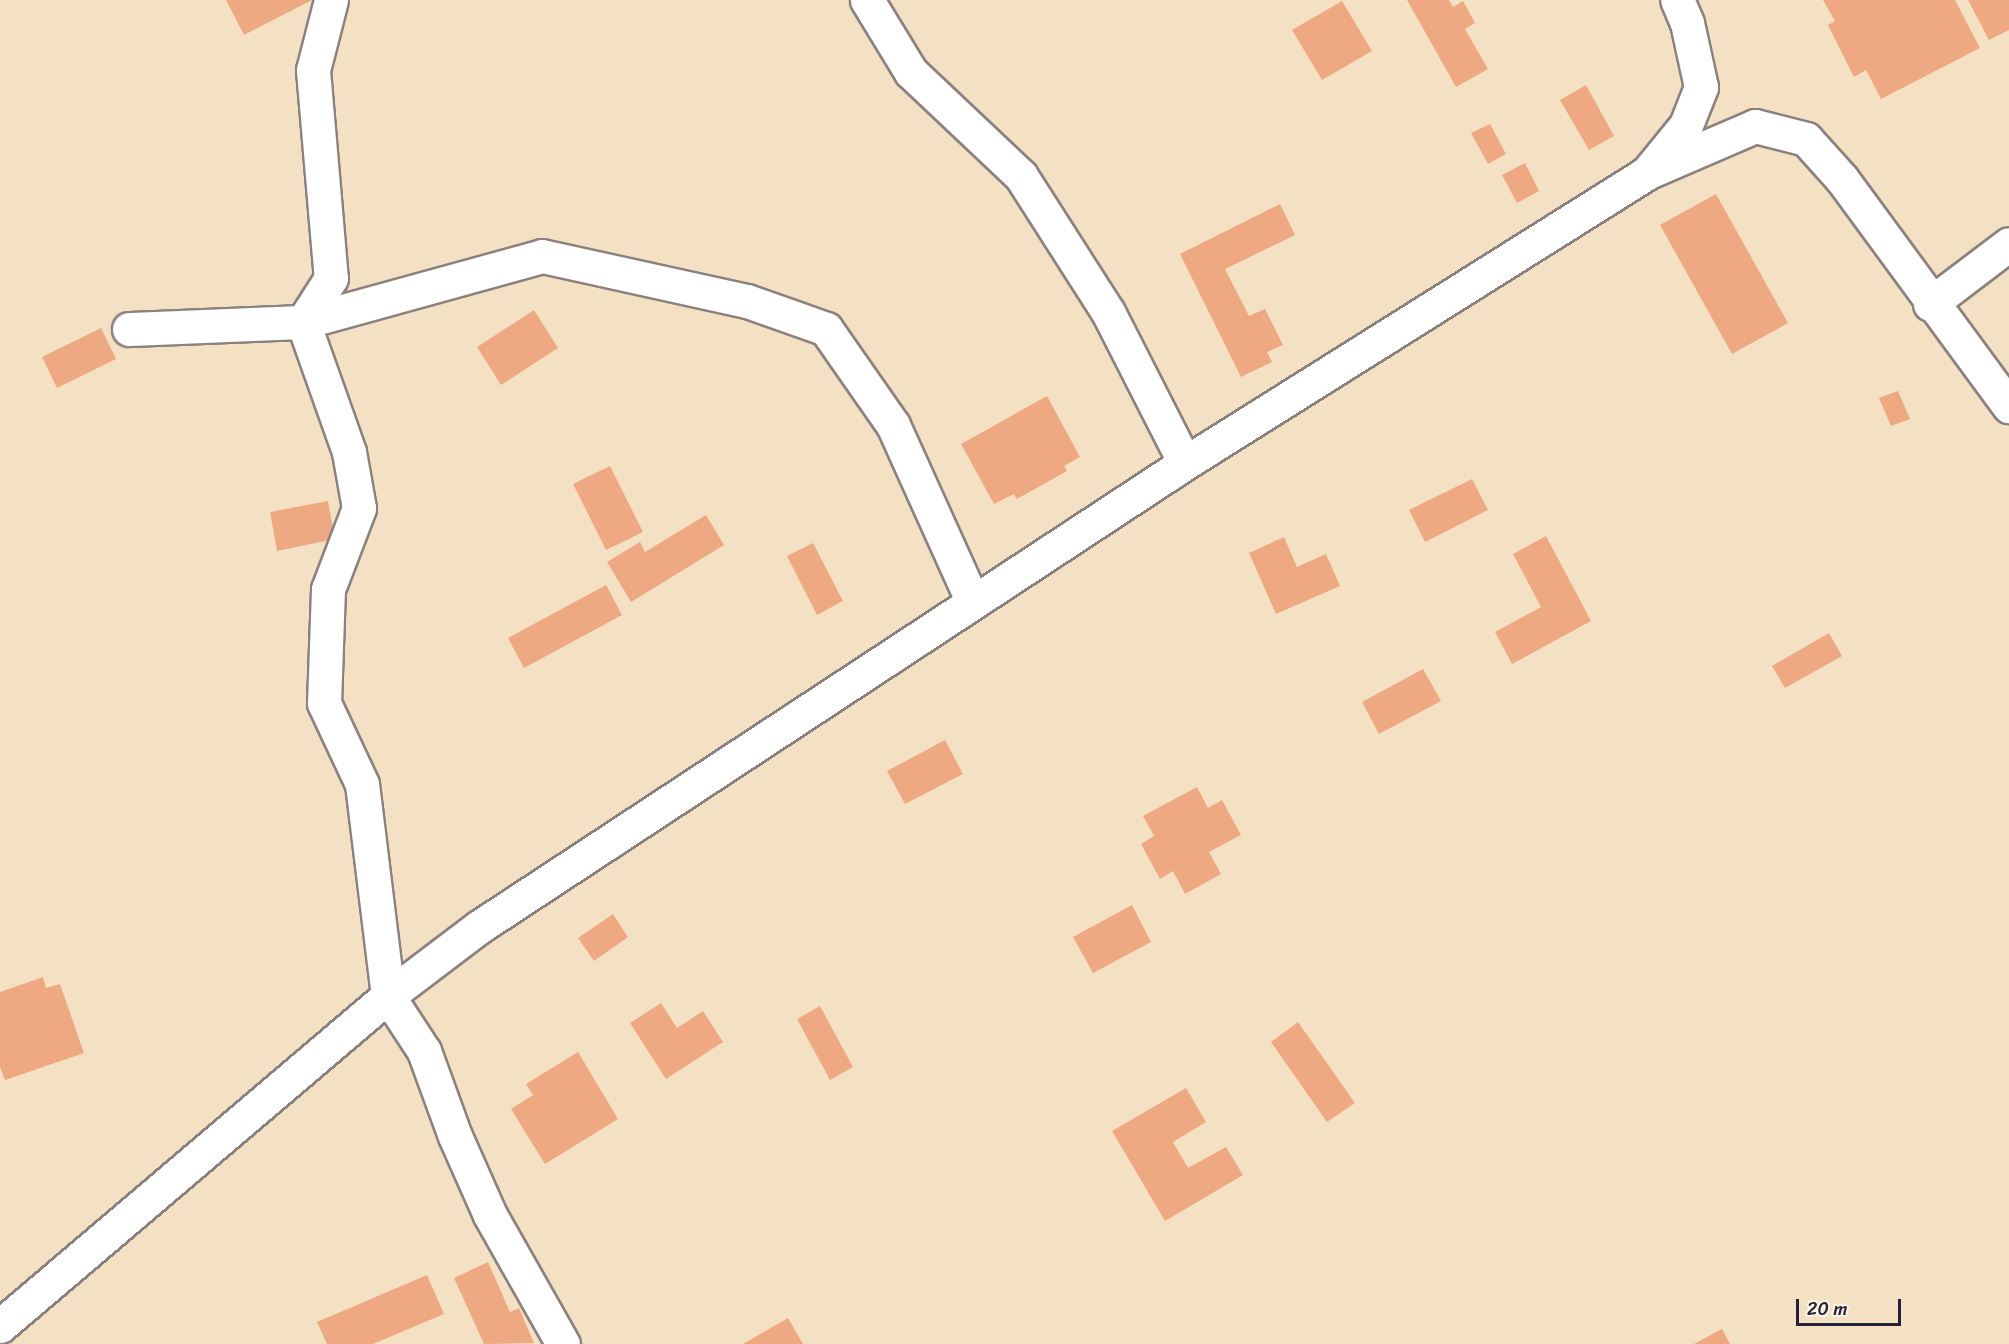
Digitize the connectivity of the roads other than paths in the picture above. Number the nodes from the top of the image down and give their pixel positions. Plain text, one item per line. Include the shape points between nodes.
1 (331, 0) edge
2 (867, 0) edge
3 (1677, 0) edge
4 (1647, 173) junction
5 (2009, 244) edge
6 (1930, 304) junction
7 (303, 322) junction
8 (129, 329) dead end
9 (2009, 406) edge
10 (1185, 463) junction
11 (973, 602) junction
12 (388, 996) junction
13 (0, 1326) edge
14 (563, 1344) edge

1 - 7 street via 313,70 331,278
2 - 10 street via 911,72 1021,176 1108,312
3 - 4 street via 1687,23 1701,87 1686,125
4 - 6 street via 1755,126 1806,139 1842,179
4 - 10 street
5 - 6 street
6 - 9 street
7 - 8 street
7 - 11 street via 543,256 747,302 826,329 893,425
7 - 12 street via 349,452 360,508 328,589 324,703 362,784
10 - 11 street
11 - 12 street via 479,927
12 - 13 street
12 - 14 street via 424,1051 490,1215

